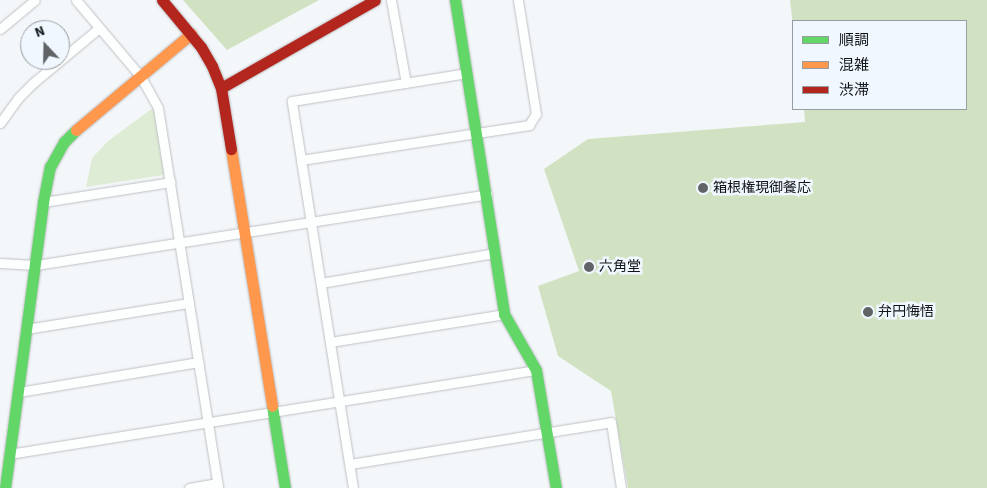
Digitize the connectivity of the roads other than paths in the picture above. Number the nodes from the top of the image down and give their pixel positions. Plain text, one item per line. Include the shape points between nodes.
1 (35, 0) edge
2 (76, 0) edge
3 (162, 0) edge
4 (375, 0) edge
5 (391, 0) edge
6 (455, 0) edge
7 (518, 0) edge
8 (99, 28) junction
9 (0, 29) edge
10 (191, 34) junction
11 (466, 73) junction
12 (141, 77) junction
13 (406, 83) junction
14 (221, 88) junction
15 (0, 123) edge
16 (477, 132) junction
17 (301, 160) junction
18 (170, 182) junction
19 (486, 194) junction
20 (43, 202) junction
21 (311, 222) junction
22 (245, 232) junction
23 (179, 242) junction
24 (495, 252) junction
25 (0, 263) edge
26 (36, 265) junction
27 (321, 283) junction
28 (189, 303) junction
29 (504, 314) junction
30 (26, 329) junction
31 (330, 342) junction
32 (199, 362) junction
33 (536, 370) junction
34 (19, 392) junction
35 (340, 403) junction
36 (273, 413) junction
37 (208, 424) junction
38 (547, 432) junction
39 (9, 454) junction
40 (350, 464) junction
41 (218, 486) edge
42 (5, 488) edge
43 (189, 488) edge
44 (285, 488) edge
45 (353, 488) edge
46 (556, 488) edge
47 (621, 488) edge

1 - 9 street
2 - 8 street
3 - 10 street
4 - 14 street
5 - 13 street
6 - 11 street
7 - 16 street via 536,114 529,125
8 - 12 street
8 - 15 street via 33,83
10 - 12 street
10 - 14 street via 212,66
11 - 13 street
11 - 16 street
12 - 18 street via 158,108
12 - 20 street via 84,121 64,142 50,167
13 - 17 street via 292,101
14 - 22 street
16 - 17 street
16 - 19 street
17 - 21 street
18 - 20 street
18 - 23 street
19 - 21 street
19 - 24 street
20 - 26 street
21 - 22 street
21 - 27 street
22 - 23 street
22 - 36 street
23 - 26 street
23 - 28 street
24 - 27 street
24 - 29 street
25 - 26 street
26 - 30 street
27 - 31 street
28 - 30 street
28 - 32 street
29 - 31 street
29 - 33 street
30 - 34 street
31 - 35 street
32 - 34 street
32 - 37 street
33 - 35 street
33 - 38 street
34 - 39 street
35 - 36 street
35 - 40 street
36 - 37 street
36 - 44 street
37 - 39 street
37 - 41 street
38 - 40 street
38 - 46 street
38 - 47 street via 610,422
39 - 42 street
40 - 45 street
41 - 43 street

